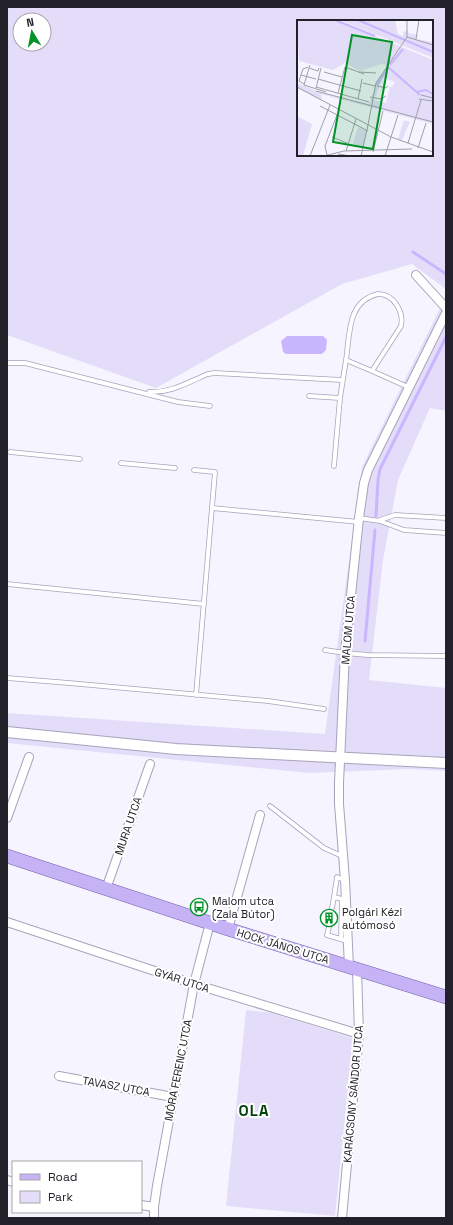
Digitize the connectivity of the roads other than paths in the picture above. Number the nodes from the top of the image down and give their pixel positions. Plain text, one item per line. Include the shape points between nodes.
1 (416, 275) dead end
2 (446, 308) edge
3 (446, 313) edge
4 (346, 360) junction
5 (7, 363) edge
6 (372, 372) junction
7 (342, 380) junction
8 (408, 387) junction
9 (141, 392) junction
10 (309, 396) dead end
11 (340, 398) junction
12 (210, 406) dead end
13 (10, 452) dead end
14 (80, 459) dead end
15 (121, 463) dead end
16 (334, 466) dead end
17 (175, 468) dead end
18 (194, 470) dead end
19 (212, 508) junction
20 (446, 518) edge
21 (359, 520) junction
22 (380, 520) junction
23 (446, 533) edge
24 (7, 584) edge
25 (204, 604) junction
26 (325, 650) dead end
27 (345, 654) junction
28 (446, 656) edge
29 (7, 678) edge
30 (196, 695) junction
31 (324, 709) dead end
32 (7, 732) edge
33 (29, 757) dead end
34 (340, 758) junction
35 (446, 763) edge
36 (150, 764) dead end
37 (270, 806) dead end
38 (260, 815) dead end
39 (7, 818) edge
40 (7, 856) edge
41 (342, 856) junction
42 (345, 880) junction
43 (106, 889) junction
44 (334, 897) junction
45 (332, 908) dead end
46 (7, 922) edge
47 (210, 923) junction
48 (329, 927) dead end
49 (228, 929) junction
50 (344, 940) junction
51 (353, 968) junction
52 (194, 984) junction
53 (446, 997) edge
54 (359, 1034) junction
55 (59, 1076) dead end
56 (173, 1097) junction
57 (142, 1205) edge
58 (154, 1207) junction
59 (154, 1218) edge
60 (342, 1218) edge

1 - 2 street
3 - 8 street, MALOM UTCA
4 - 6 lane
4 - 6 lane via 353,315 357,307 368,296 386,295 398,307 402,322
4 - 7 lane
5 - 9 lane via 25,363
6 - 8 lane
7 - 9 lane via 215,373 173,390
7 - 11 lane
8 - 21 street, MALOM UTCA via 368,470
9 - 12 lane via 178,402
10 - 11 lane
11 - 16 lane
13 - 14 lane
15 - 17 lane
18 - 19 lane via 215,472
19 - 21 lane
19 - 25 lane
20 - 22 lane via 395,515
21 - 22 lane
21 - 27 street, MALOM UTCA
22 - 23 lane via 404,530
24 - 25 lane
25 - 30 lane
26 - 27 lane
27 - 28 lane
27 - 34 street, MALOM UTCA
29 - 30 lane
30 - 31 lane via 268,700
32 - 34 street via 176,749
33 - 39 street
34 - 35 street
34 - 41 street, MALOM UTCA
36 - 43 street, MURA UTCA
37 - 41 lane via 324,848
38 - 49 street
40 - 43 main road, HOCK JÁNOS UTCA
41 - 42 street, MALOM UTCA
42 - 44 lane via 338,877
42 - 50 street, MALOM UTCA
43 - 47 main road, HOCK JÁNOS UTCA
44 - 45 lane
44 - 50 lane via 342,899
46 - 52 street, GYÁR UTCA
47 - 49 main road, HOCK JÁNOS UTCA
47 - 52 street, MÓRA FERENC UTCA
48 - 50 lane via 327,935
49 - 51 main road, HOCK JÁNOS UTCA
50 - 51 street, MALOM UTCA
51 - 53 main road, HOCK JÁNOS UTCA
51 - 54 street, KARÁCSONY SÁNDOR UTCA
52 - 54 street, GYÁR UTCA
52 - 56 street, MÓRA FERENC UTCA
54 - 60 street, KARÁCSONY SÁNDOR UTCA
55 - 56 street, TAVASZ UTCA
56 - 58 street, MÓRA FERENC UTCA
57 - 58 street
58 - 59 street, MÓRA FERENC UTCA

